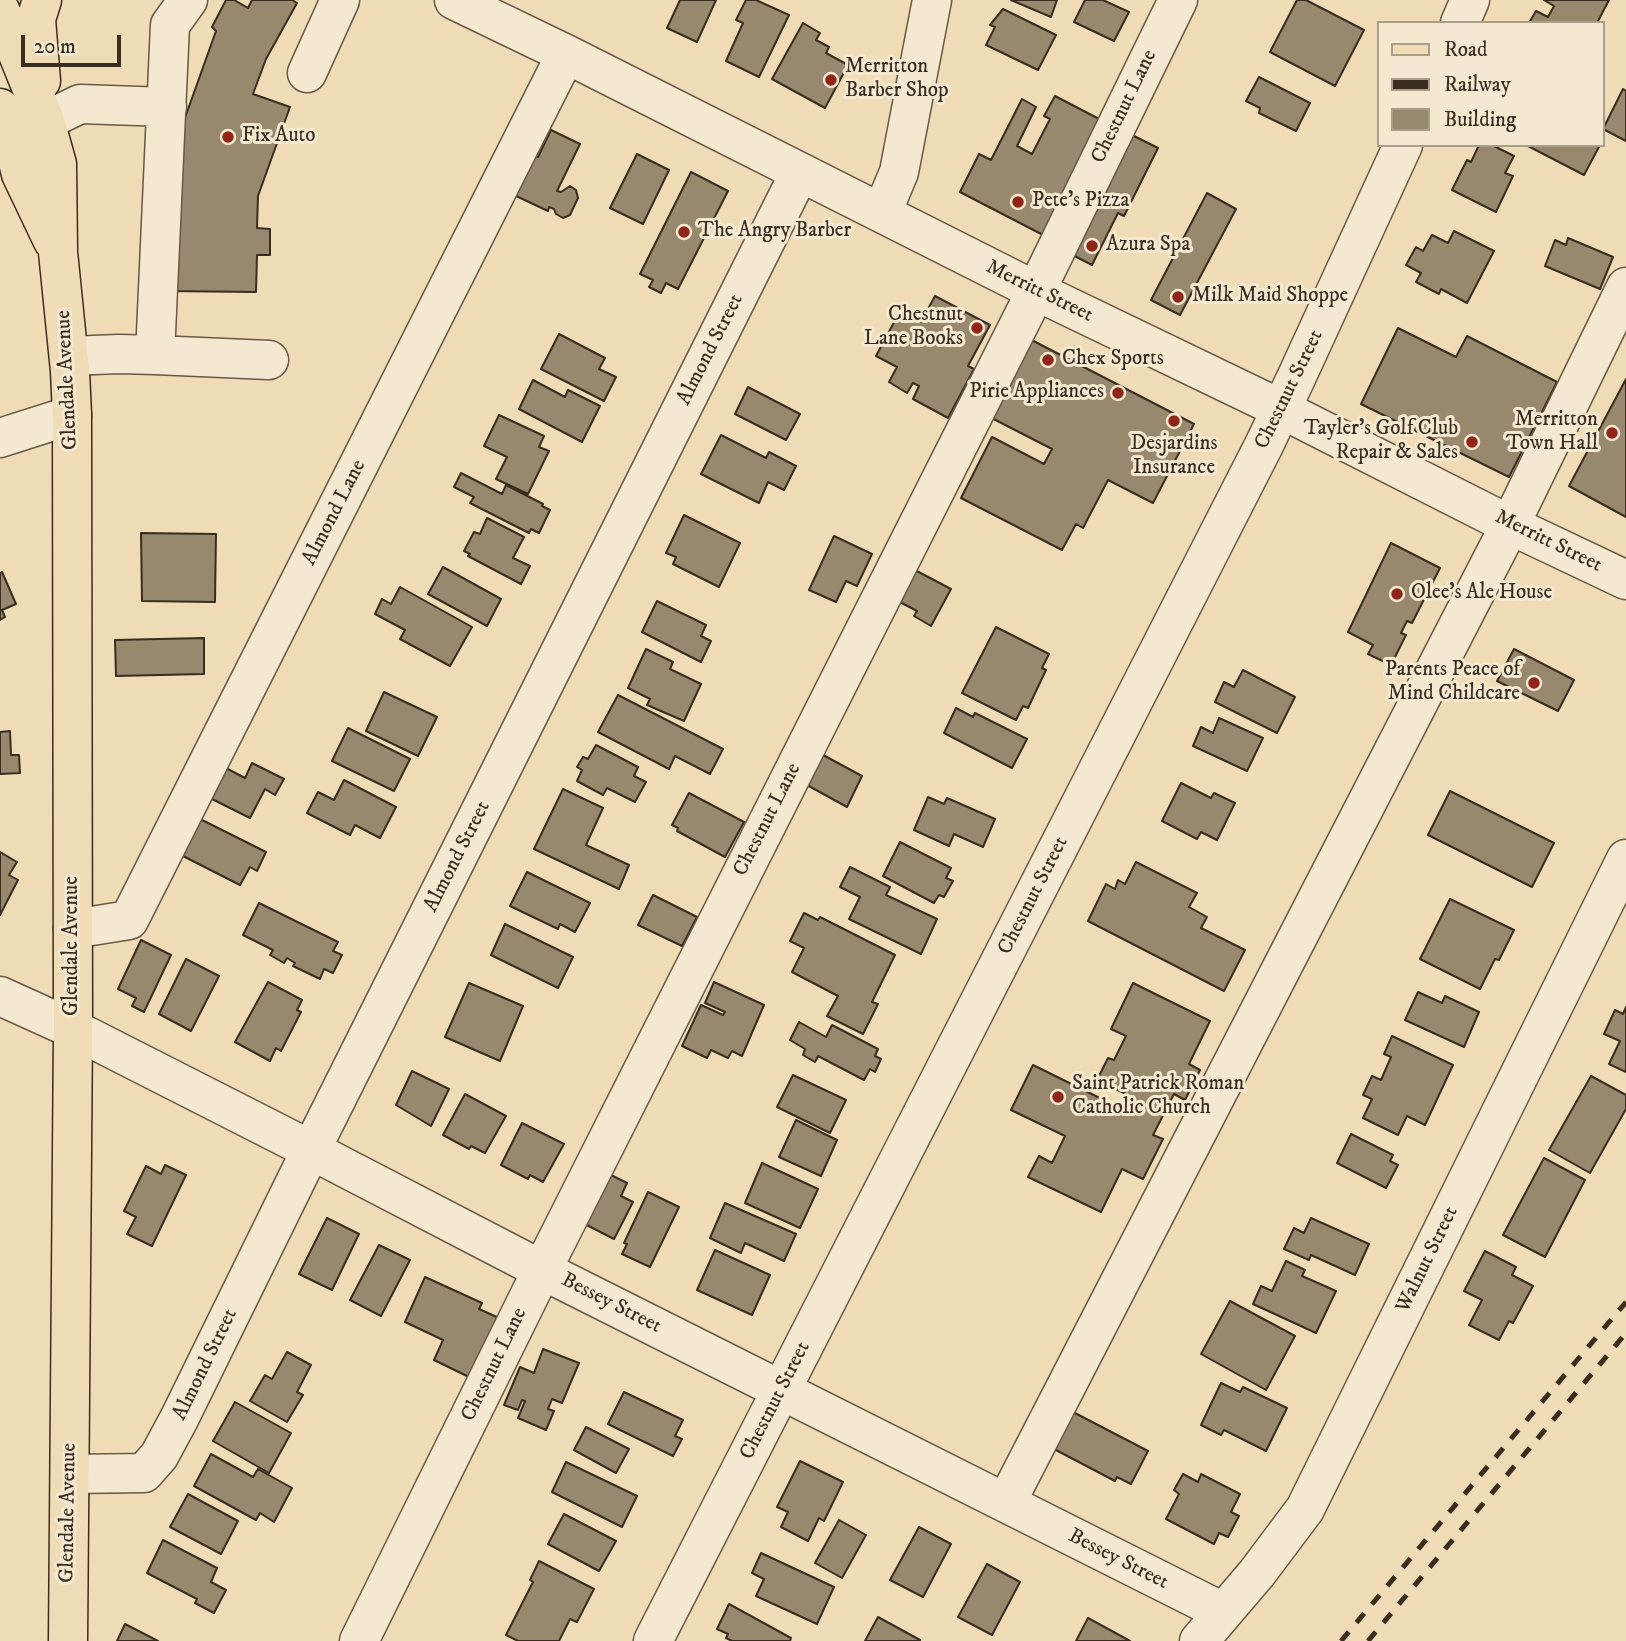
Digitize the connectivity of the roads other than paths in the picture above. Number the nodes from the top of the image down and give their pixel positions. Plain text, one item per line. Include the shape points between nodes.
1 (42, 0) edge
2 (188, 0) edge
3 (340, 0) edge
4 (454, 0) edge
5 (932, 0) edge
6 (1178, 0) edge
7 (1470, 0) edge
8 (0, 10) edge
9 (1461, 21) edge
10 (566, 54) junction
11 (307, 73) dead end
12 (167, 107) junction
13 (45, 121) junction
14 (4, 132) edge
15 (1402, 147) edge
16 (800, 172) junction
17 (882, 213) junction
18 (58, 252) junction
19 (1626, 287) edge
20 (1036, 291) junction
21 (155, 355) junction
22 (69, 356) junction
23 (269, 360) dead end
24 (1281, 409) junction
25 (72, 415) junction
26 (0, 438) edge
27 (1510, 525) junction
28 (1626, 580) edge
29 (1626, 859) edge
30 (73, 929) junction
31 (0, 996) edge
32 (73, 1029) junction
33 (312, 1150) junction
34 (542, 1270) junction
35 (782, 1390) junction
36 (70, 1474) junction
37 (1006, 1503) junction
38 (1211, 1627) edge
39 (68, 1641) edge
40 (359, 1641) edge
41 (653, 1641) edge

1 - 13 main road via 36,19
2 - 12 street via 170,24
3 - 11 street
4 - 10 street, Merritt Street
5 - 17 street via 899,172
6 - 20 street, Chestnut Lane
7 - 9 street
8 - 13 main road, Glendale Avenue
10 - 16 street, Merritt Street
10 - 30 street, Almond Lane via 130,920
12 - 13 street via 80,104
12 - 21 street
13 - 18 main road, Glendale Avenue via 57,164
14 - 18 main road, Glendale Avenue
15 - 24 street, Chestnut Street
16 - 17 street, Merritt Street
16 - 33 street, Almond Street
17 - 20 street, Merritt Street
18 - 22 main road, Glendale Avenue
19 - 27 street
20 - 24 street, Merritt Street
20 - 34 street, Chestnut Lane
21 - 22 street
21 - 23 street
22 - 25 main road, Glendale Avenue
24 - 27 street, Merritt Street
24 - 35 street, Chestnut Street
25 - 26 street
25 - 30 main road, Glendale Avenue
27 - 28 street, Merritt Street
27 - 37 street
29 - 38 street, Walnut Street via 1305,1509
30 - 32 main road, Glendale Avenue
31 - 32 street, Bessey Street
32 - 33 street, Bessey Street
32 - 36 main road, Glendale Avenue
33 - 34 street, Bessey Street
33 - 36 street, Almond Street via 159,1456 144,1474
34 - 35 street, Bessey Street
34 - 40 street, Chestnut Lane
35 - 37 street, Bessey Street
35 - 41 street, Chestnut Street
36 - 39 main road, Glendale Avenue
37 - 38 street, Bessey Street

